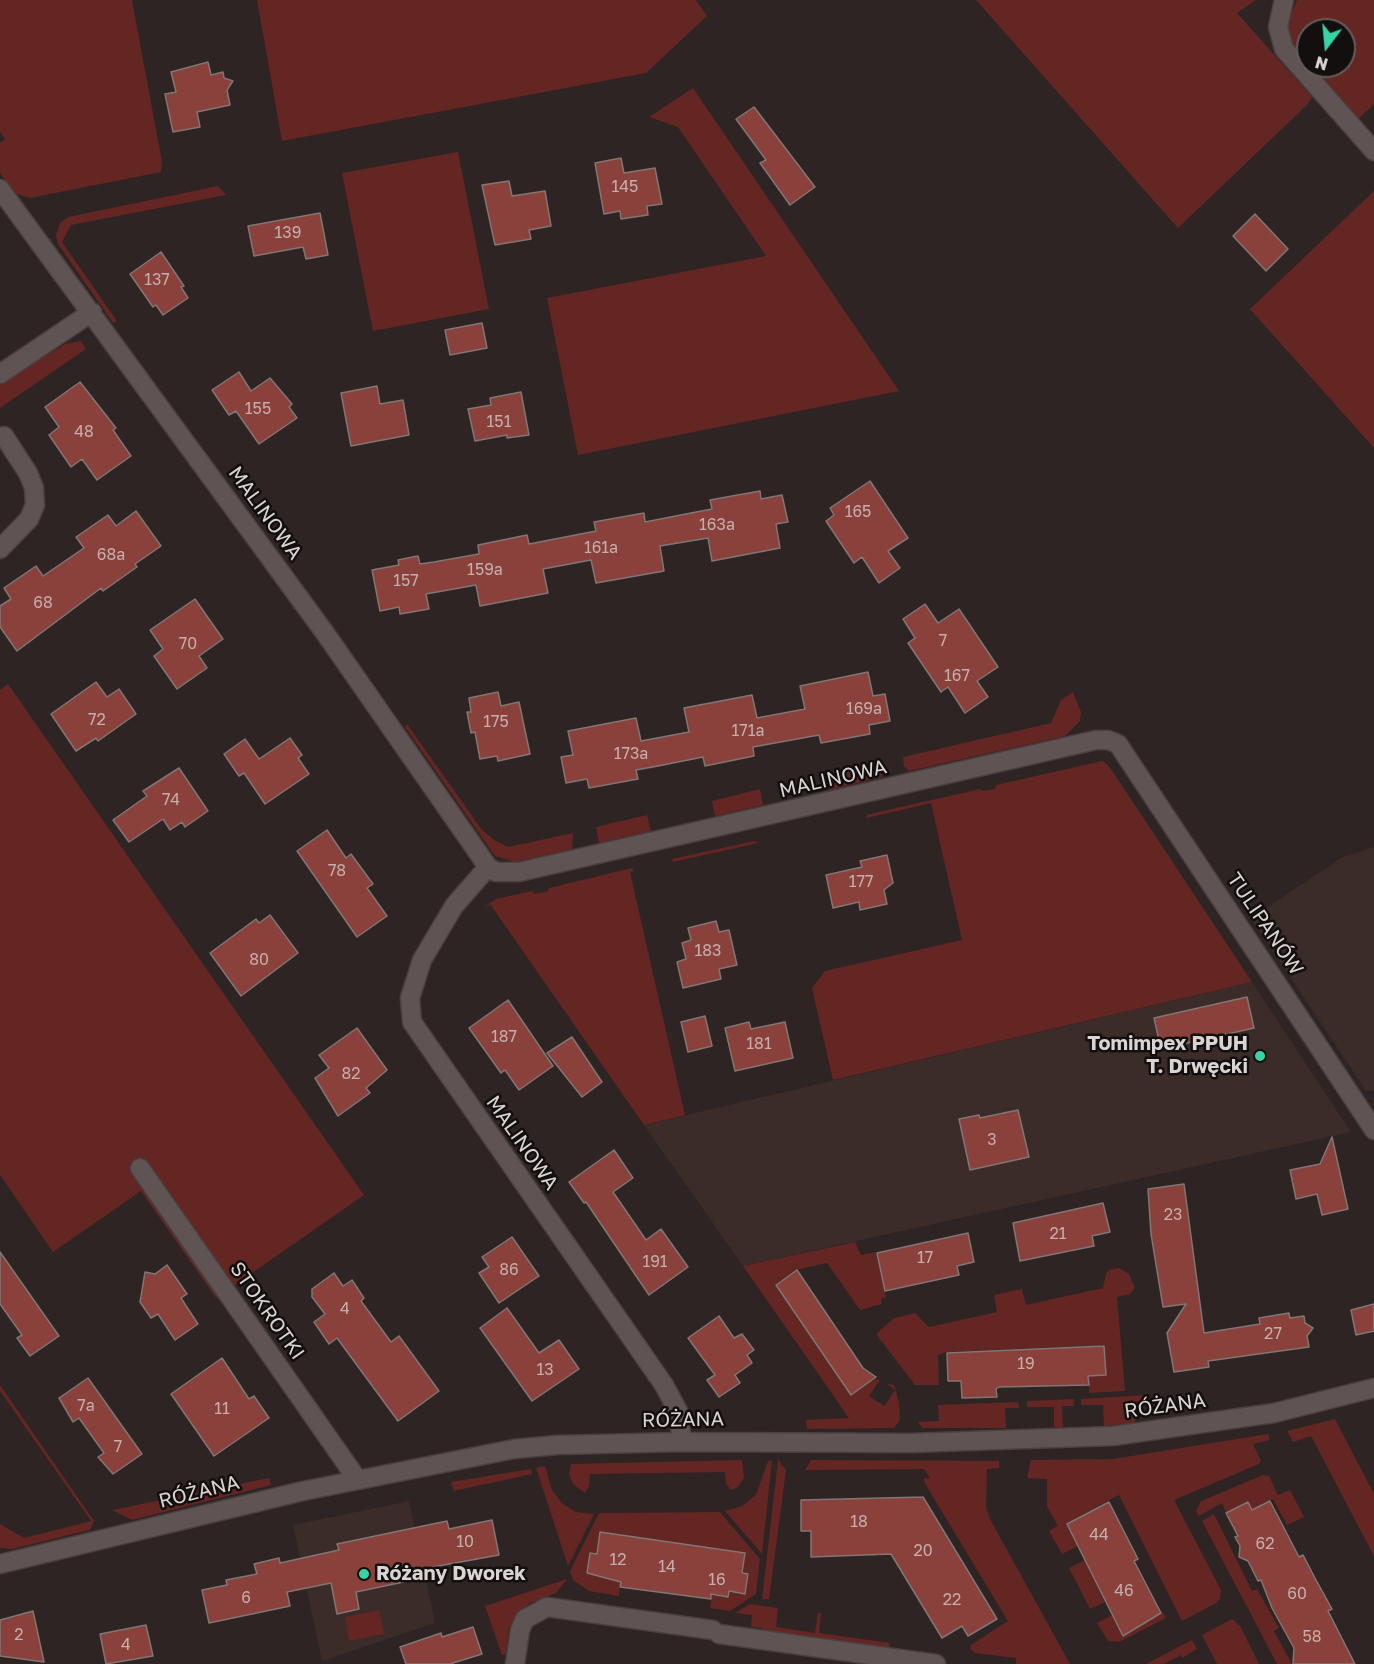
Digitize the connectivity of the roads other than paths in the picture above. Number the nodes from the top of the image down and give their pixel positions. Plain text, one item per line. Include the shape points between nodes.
1 (1284, 0) edge
2 (1374, 151) edge
3 (0, 189) edge
4 (92, 312) junction
5 (0, 374) edge
6 (4, 436) dead end
7 (0, 549) edge
8 (1118, 744) joint
9 (488, 867) junction
10 (1374, 1130) edge
11 (140, 1168) dead end
12 (1374, 1388) edge
13 (682, 1442) junction
14 (357, 1479) junction
15 (0, 1564) edge
16 (515, 1664) edge
17 (936, 1664) edge

1 - 2 street via 1278,27 1284,49
3 - 4 street, MALINOWA
4 - 5 street
4 - 9 street, MALINOWA via 325,633
6 - 7 street via 28,473 35,505 29,519
8 - 9 street, MALINOWA via 1096,741 519,872 496,872
8 - 10 street, TULIPANÓW
9 - 13 street, MALINOWA via 454,906 422,960 410,998 412,1022 664,1385 678,1411
11 - 14 street, STOKROTKI
12 - 13 street, RÓŻANA via 1274,1413 1113,1436 911,1443
13 - 14 street, RÓŻANA via 514,1449
14 - 15 street, RÓŻANA
16 - 17 street via 525,1619 547,1607

